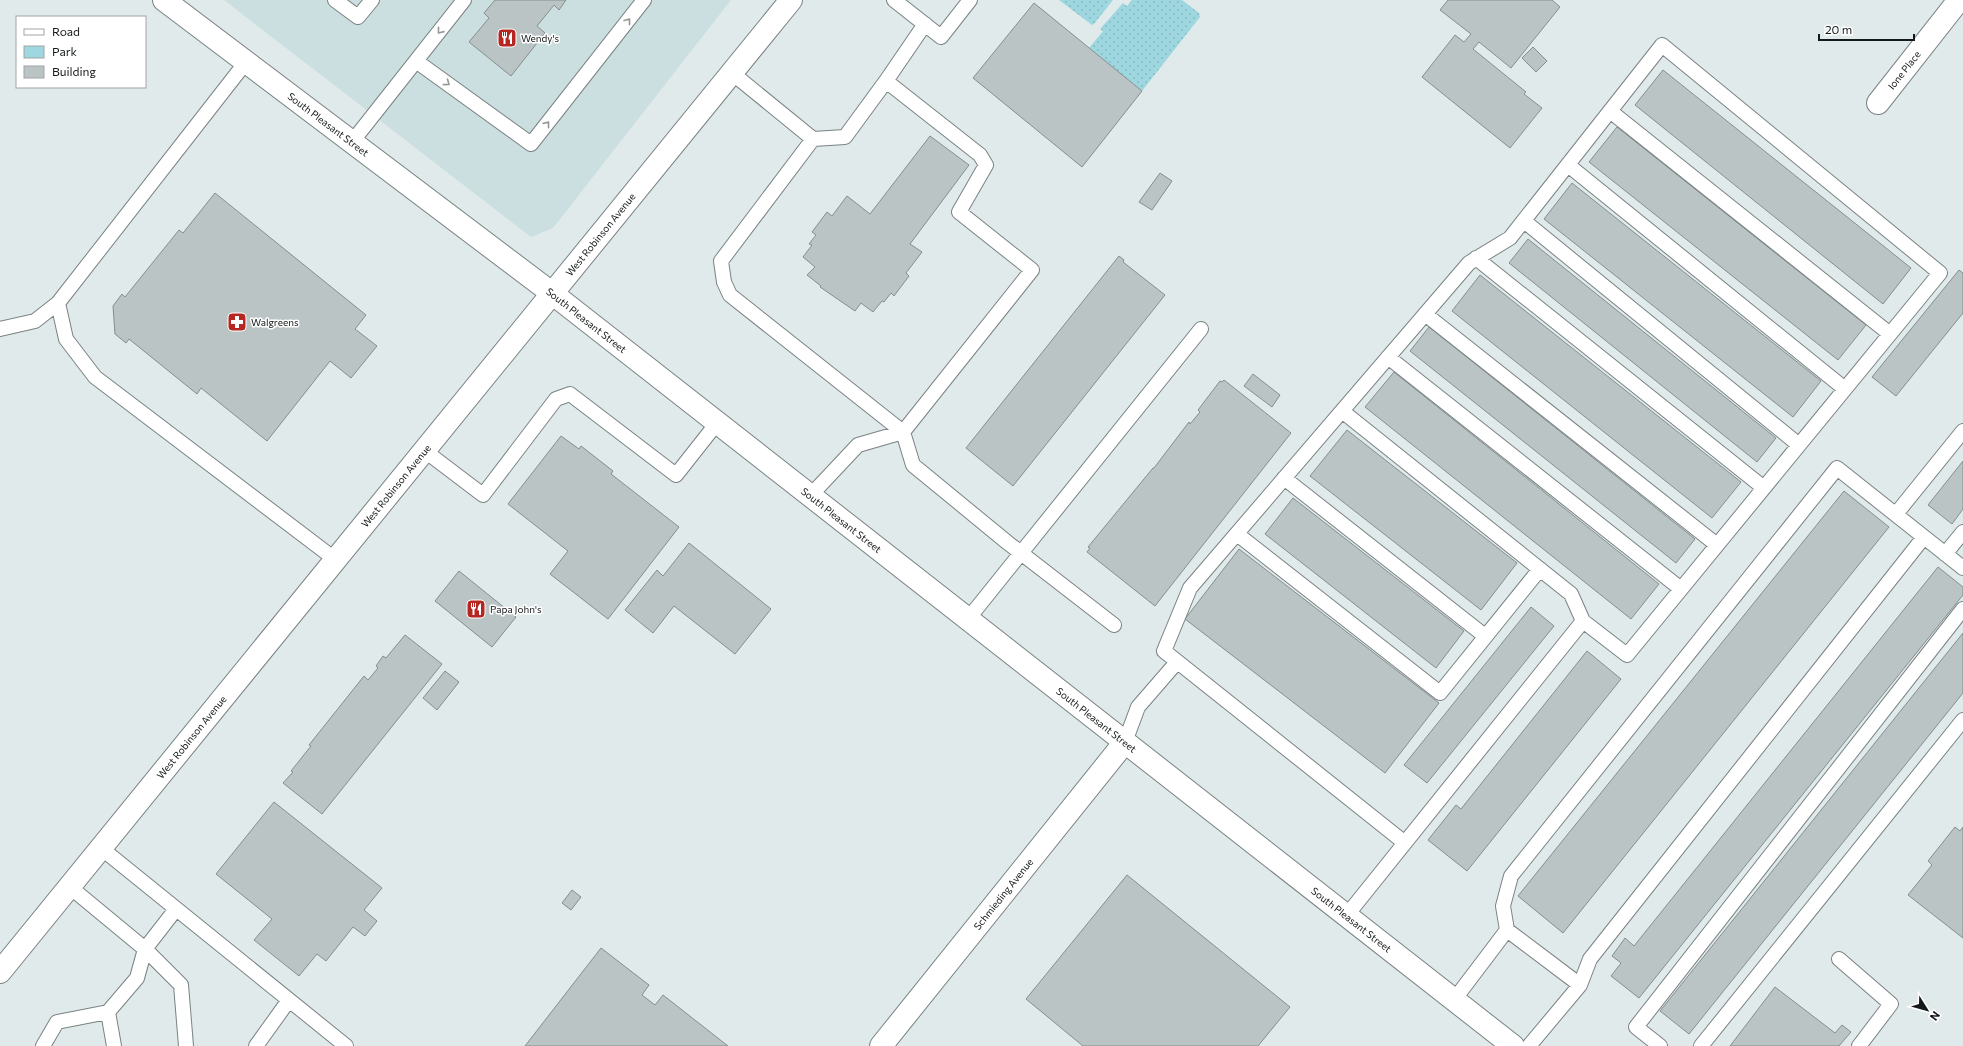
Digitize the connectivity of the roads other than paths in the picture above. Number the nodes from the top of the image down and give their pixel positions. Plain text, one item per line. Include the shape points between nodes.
1 (164, 0) edge
2 (335, 0) edge
3 (372, 0) edge
4 (464, 0) edge
5 (644, 0) edge
6 (791, 0) edge
7 (894, 0) edge
8 (970, 0) edge
9 (1959, 0) edge
10 (924, 24) junction
11 (416, 60) junction
12 (246, 62) junction
13 (732, 73) junction
14 (886, 81) junction
15 (1878, 103) dead end
16 (1610, 111) junction
17 (813, 139) junction
18 (352, 142) junction
19 (1568, 165) junction
20 (1524, 221) junction
21 (1476, 258) junction
22 (553, 294) junction
23 (58, 303) junction
24 (1425, 314) junction
25 (0, 329) edge
26 (1201, 329) dead end
27 (1890, 334) junction
28 (1388, 357) junction
29 (1844, 389) junction
30 (1342, 411) junction
31 (717, 423) junction
32 (1963, 431) edge
33 (903, 432) junction
34 (1799, 444) junction
35 (425, 451) junction
36 (1284, 478) junction
37 (1764, 488) junction
38 (810, 496) junction
39 (1896, 514) junction
40 (1963, 532) edge
41 (1237, 534) junction
42 (1924, 537) junction
43 (1717, 545) junction
44 (1022, 554) junction
45 (1945, 554) junction
46 (336, 560) junction
47 (1963, 568) edge
48 (1540, 569) junction
49 (1681, 589) junction
50 (1963, 609) edge
51 (968, 618) junction
52 (1583, 621) junction
53 (1114, 625) dead end
54 (1485, 636) junction
55 (1177, 662) junction
56 (1963, 720) edge
57 (1125, 742) junction
58 (1405, 842) junction
59 (101, 848) junction
60 (70, 887) junction
61 (176, 909) junction
62 (1347, 915) junction
63 (1507, 930) junction
64 (145, 949) junction
65 (1838, 959) dead end
66 (0, 972) edge
67 (1580, 985) junction
68 (289, 1000) junction
69 (1454, 1000) junction
70 (108, 1012) junction
71 (43, 1046) edge
72 (114, 1046) edge
73 (186, 1046) edge
74 (256, 1046) edge
75 (346, 1046) edge
76 (881, 1046) edge
77 (1513, 1046) edge
78 (1529, 1046) edge
79 (1660, 1046) edge
80 (1701, 1046) edge
81 (1859, 1046) edge

1 - 12 street, South Pleasant Street
2 - 3 lane via 358,17
4 -> 11 lane
11 -> 5 lane via 531,144
6 - 13 street, West Robinson Avenue
7 - 10 lane
8 - 10 lane via 941,37
9 - 15 street, Ione Place
10 - 14 lane
11 - 18 lane
12 - 18 street, South Pleasant Street
12 - 23 lane
13 - 17 lane
13 - 22 street, West Robinson Avenue
14 - 17 lane via 845,137
14 - 33 lane via 980,155 986,165 959,212 1032,270
16 - 19 lane
16 - 27 lane
16 - 27 lane via 1662,45 1940,273
17 - 33 lane via 721,262 724,282 730,295
18 - 22 street, South Pleasant Street
19 - 20 lane
19 - 29 lane
20 - 21 lane via 1510,238
20 - 34 lane
21 - 24 lane
21 - 37 lane
22 - 31 street, South Pleasant Street
22 - 35 street, West Robinson Avenue
23 - 25 lane via 35,321
23 - 46 lane via 66,339 95,377
24 - 28 lane
24 - 43 lane
26 - 44 lane
27 - 29 lane
28 - 30 lane
28 - 49 lane
29 - 34 lane
30 - 36 lane
30 - 48 lane
31 - 35 lane via 676,475 570,394 556,399 483,495
31 - 38 street, South Pleasant Street
32 - 39 lane
33 - 38 lane via 858,445
33 - 44 lane via 913,465
34 - 37 lane
35 - 46 street, West Robinson Avenue
36 - 41 lane
36 - 54 lane
37 - 43 lane
38 - 51 street, South Pleasant Street
39 - 42 lane
39 - 63 lane via 1837,468 1511,876 1503,906
40 - 45 lane
41 - 54 lane via 1440,693
41 - 55 lane via 1190,588 1164,651
42 - 45 lane
42 - 67 lane via 1590,958
43 - 49 lane
44 - 51 lane
44 - 53 lane
45 - 47 lane
46 - 59 street, West Robinson Avenue
48 - 52 lane via 1570,594
48 - 54 lane
49 - 52 lane via 1627,654
50 - 79 lane via 1636,1027
51 - 57 street, South Pleasant Street
52 - 58 lane
55 - 57 lane via 1138,707
55 - 58 lane
56 - 80 lane
57 - 62 street, South Pleasant Street
57 - 76 street, Schmieding Avenue
58 - 62 lane
59 - 60 street, West Robinson Avenue
59 - 61 lane
60 - 64 lane
60 - 66 street, West Robinson Avenue
61 - 64 lane
61 - 68 lane
62 - 69 street, South Pleasant Street
63 - 67 lane
63 - 69 lane
64 - 70 lane via 136,978
64 - 73 lane via 181,985
65 - 81 lane via 1891,1004
67 - 78 lane
68 - 74 lane
68 - 75 lane
69 - 77 street, South Pleasant Street
70 - 71 lane via 57,1022
70 - 72 lane

